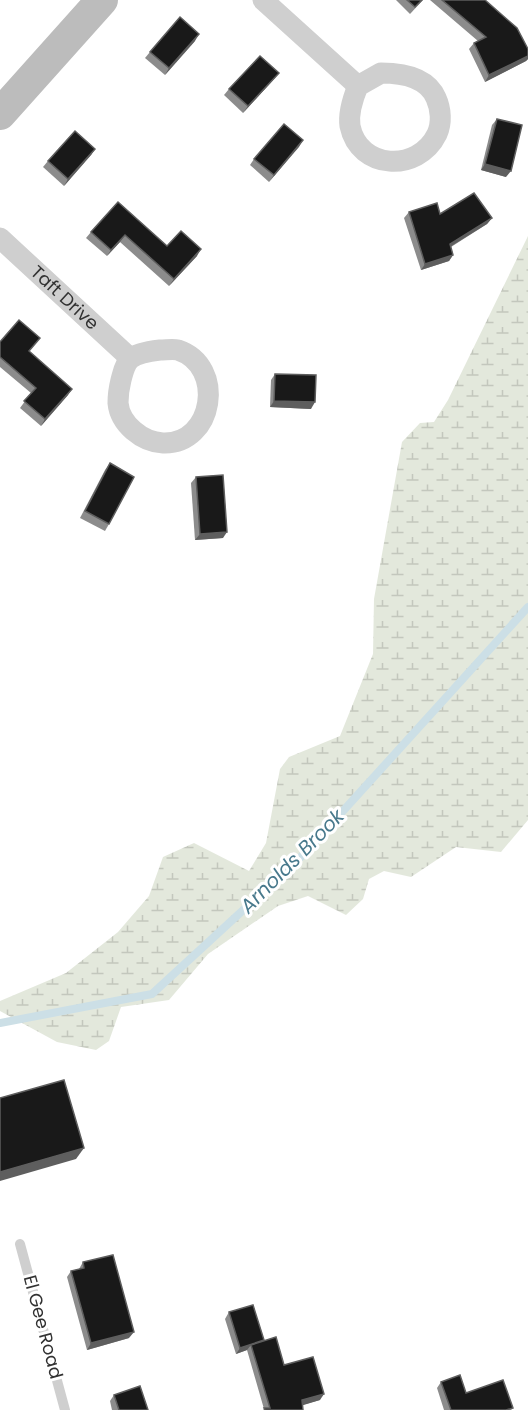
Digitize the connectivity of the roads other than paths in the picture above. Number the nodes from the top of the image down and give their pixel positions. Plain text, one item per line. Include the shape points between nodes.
1 (102, 0) edge
2 (263, 0) edge
3 (358, 86) junction
4 (0, 114) edge
5 (0, 238) edge
6 (130, 358) junction
7 (20, 1244) dead end
8 (65, 1410) edge

1 - 4 main road
2 - 3 street
3 - 3 street via 350,124 363,150 392,162 422,154 432,144 440,129 441,113 428,85 398,73 381,73
5 - 6 street, Taft Drive
6 - 6 street via 118,393 118,405 128,425 151,441 185,439 203,421 207,409 205,373 193,358 177,350 146,352
7 - 8 lane, El Gee Road

